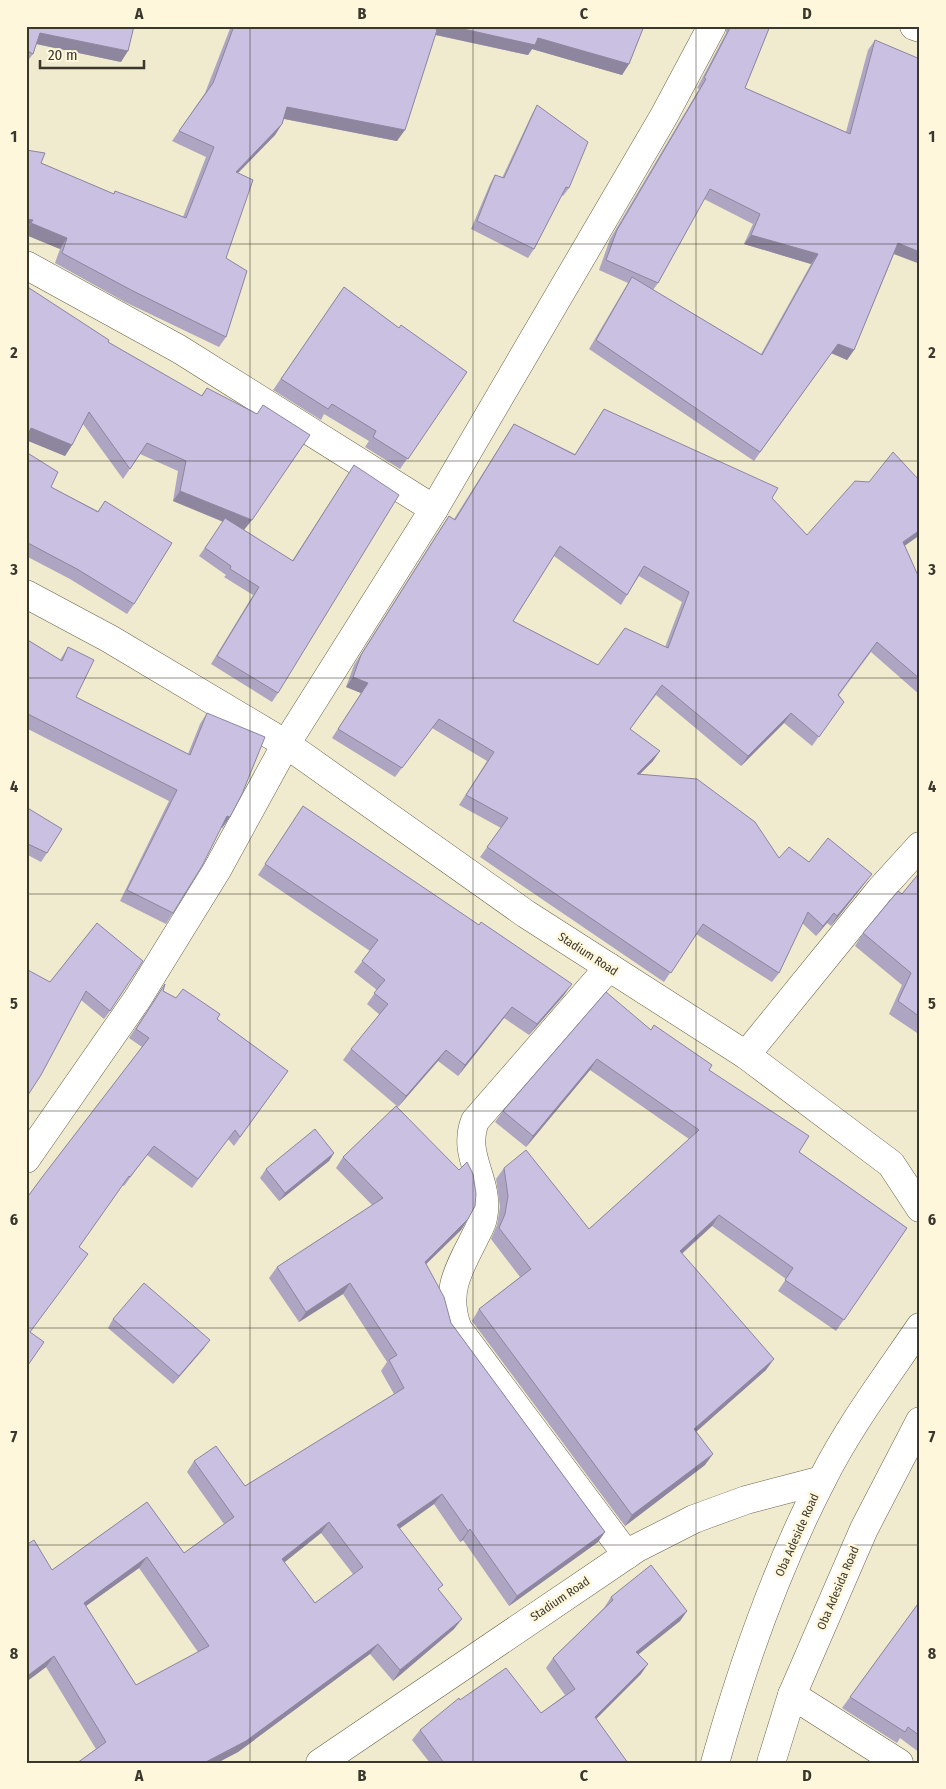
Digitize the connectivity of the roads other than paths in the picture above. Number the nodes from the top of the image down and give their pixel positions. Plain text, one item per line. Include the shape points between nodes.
1 (712, 26) edge
2 (914, 26) edge
3 (920, 28) edge
4 (26, 265) edge
5 (434, 509) junction
6 (26, 594) edge
7 (286, 744) junction
8 (920, 846) edge
9 (609, 967) junction
10 (746, 1055) junction
11 (26, 1159) edge
12 (891, 1164) junction
13 (920, 1171) edge
14 (920, 1208) edge
15 (920, 1327) edge
16 (920, 1421) edge
17 (822, 1480) junction
18 (627, 1555) junction
19 (792, 1695) junction
20 (320, 1763) edge
21 (715, 1763) edge
22 (771, 1763) edge
23 (899, 1763) edge

1 - 5 street via 664,116
2 - 3 street
4 - 5 street via 179,349
5 - 7 street
6 - 7 street, Stadium Road via 110,639
7 - 9 street, Stadium Road via 526,914
7 - 11 street via 217,870 138,998
8 - 10 street via 880,890
9 - 10 street, Stadium Road
9 - 18 street via 475,1121 470,1133 470,1147 484,1190 483,1220 457,1273 451,1298 452,1314 458,1329
10 - 12 street, Stadium Road
12 - 13 street
12 - 14 street
15 - 17 street, Oba Adeside Road via 855,1421
16 - 19 street, Oba Adesida Road via 864,1528
17 - 18 street, Stadium Road via 746,1500 694,1520
17 - 21 street, Oba Adeside Road via 778,1575 730,1709
18 - 20 street, Stadium Road
19 - 22 street, Oba Adesida Road
19 - 23 street

